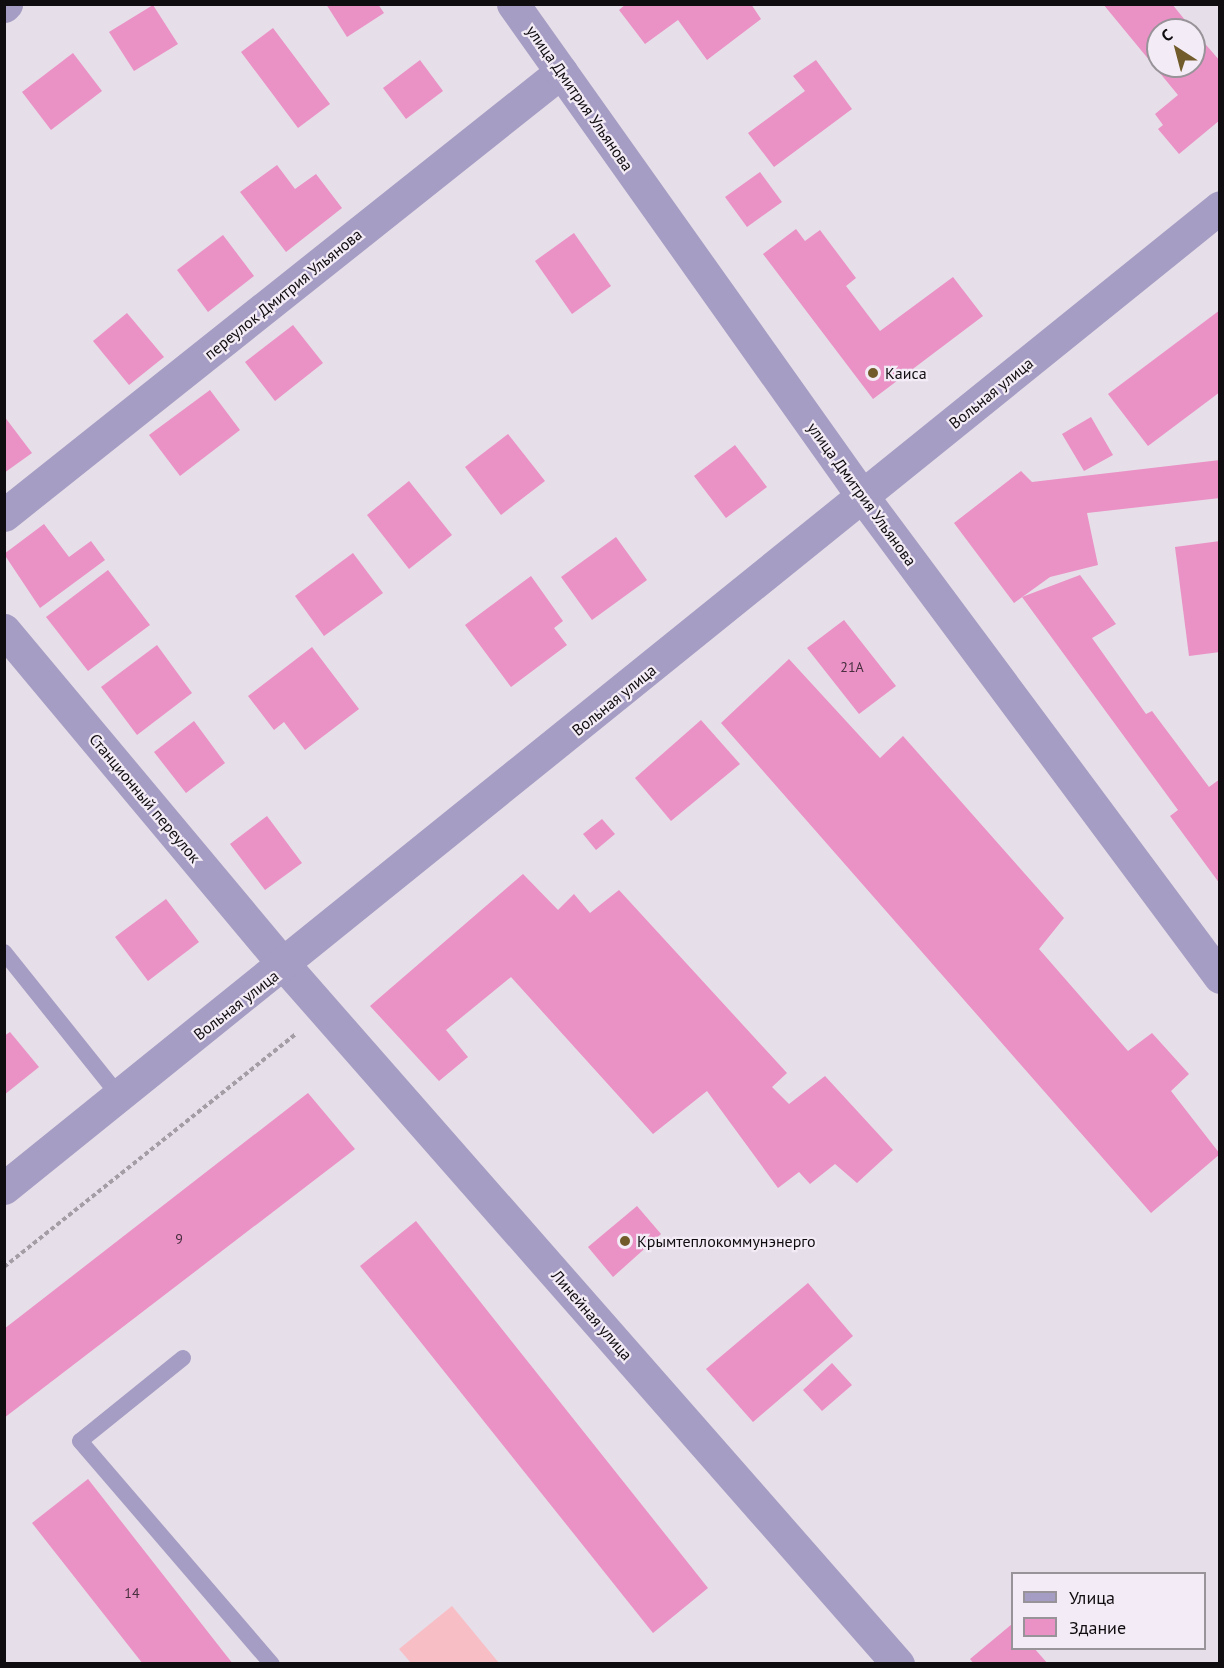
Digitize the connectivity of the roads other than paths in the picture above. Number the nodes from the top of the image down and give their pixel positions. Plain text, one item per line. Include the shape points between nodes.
1 (513, 4) edge
2 (561, 72) junction
3 (1220, 207) edge
4 (863, 497) junction
5 (4, 515) edge
6 (4, 630) edge
7 (4, 952) edge
8 (285, 966) junction
9 (1220, 977) edge
10 (120, 1097) junction
11 (4, 1188) edge
12 (183, 1358) dead end
13 (272, 1664) edge
14 (898, 1664) edge

1 - 2 street, улица Дмитрия Ульянова
2 - 4 street, улица Дмитрия Ульянова
2 - 5 street, переулок Дмитрия Ульянова
3 - 4 street, Вольная улица
4 - 8 street, Вольная улица
4 - 9 street, улица Дмитрия Ульянова
6 - 8 street, Станционный переулок
7 - 10 lane
8 - 10 street, Вольная улица
8 - 14 street, Линейная улица
10 - 11 street, Вольная улица
12 - 13 lane via 80,1441

